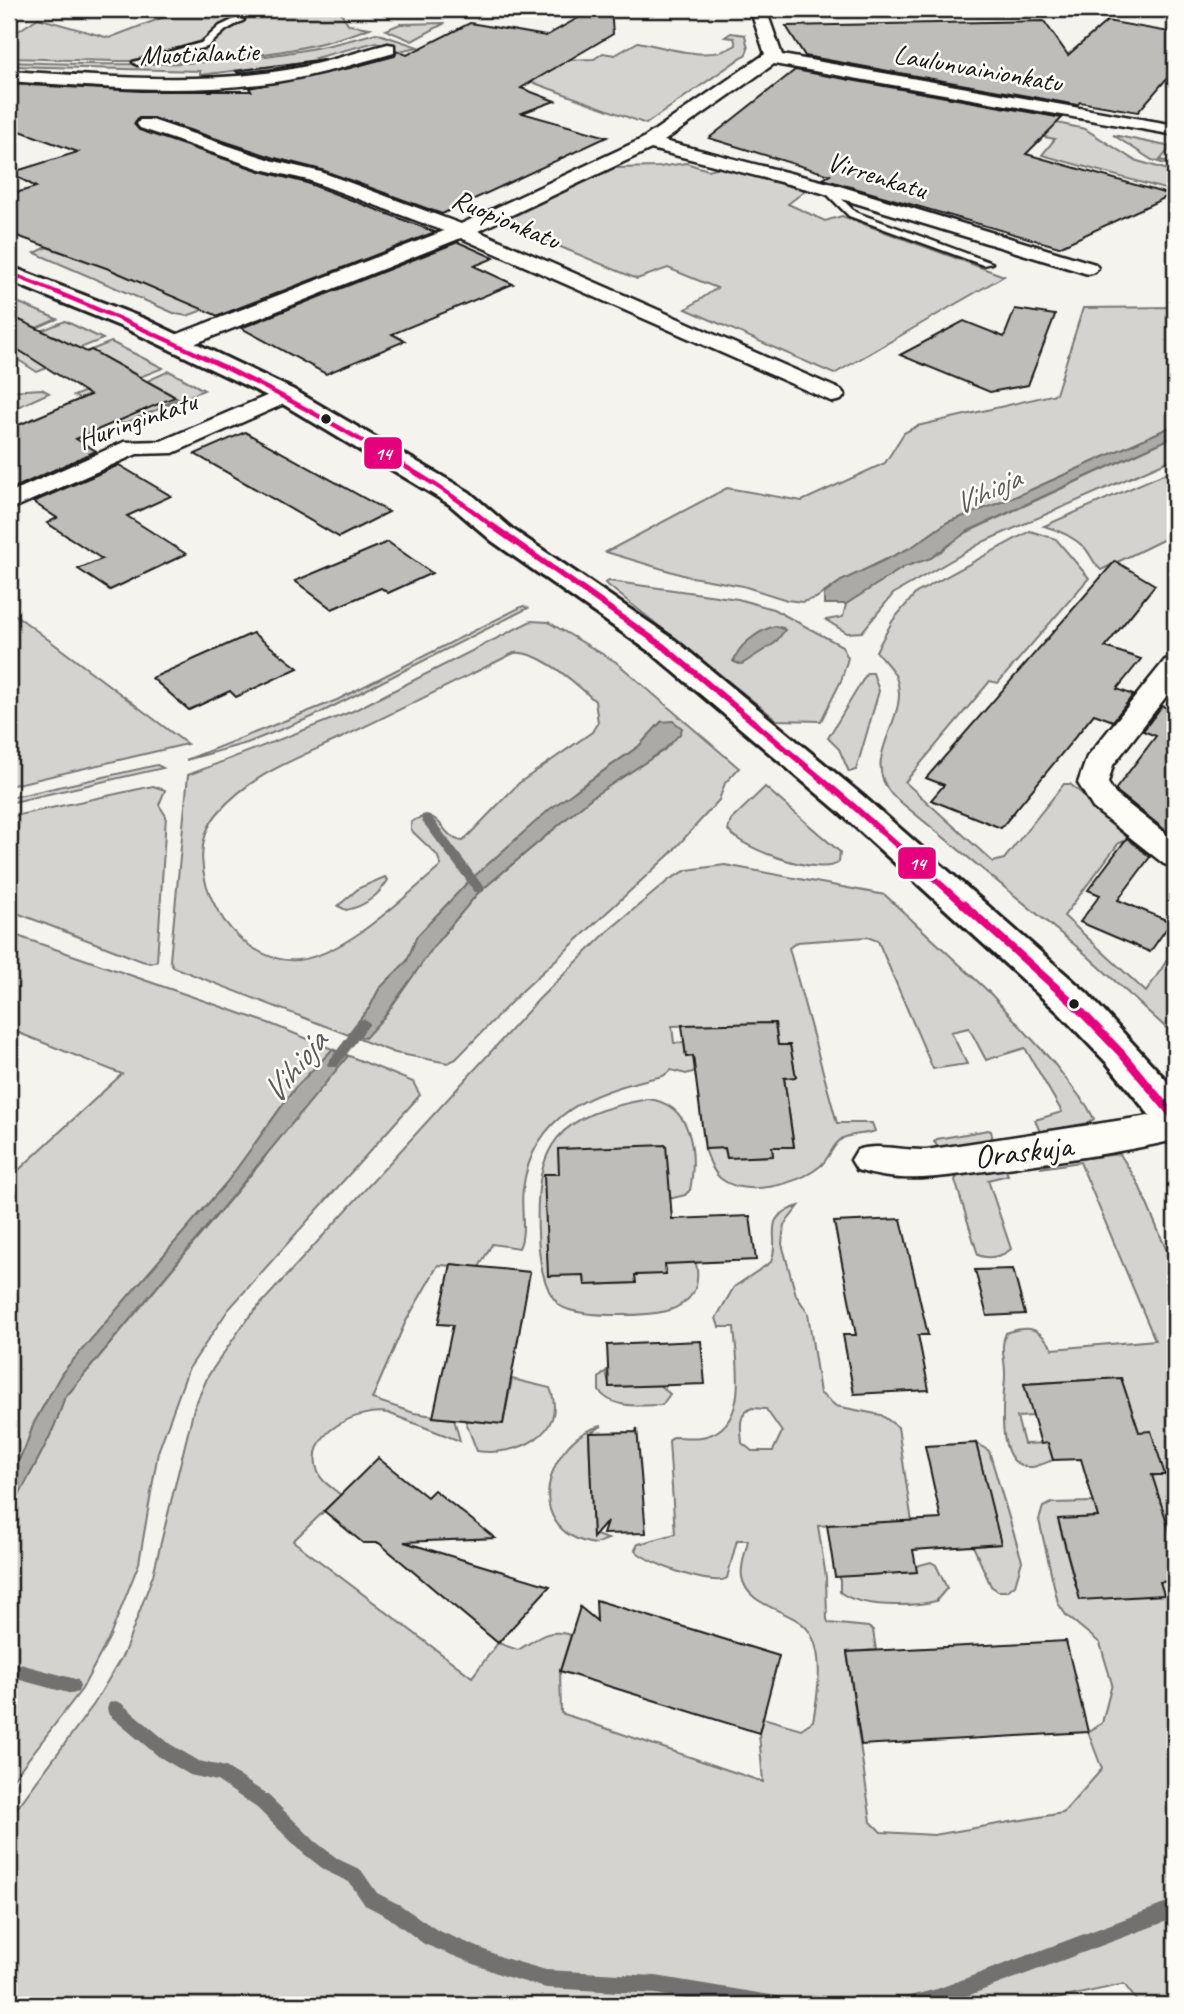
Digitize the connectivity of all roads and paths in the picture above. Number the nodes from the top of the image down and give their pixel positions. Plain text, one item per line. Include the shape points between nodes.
1 (761, 18) dead end
2 (240, 20) dead end
3 (388, 49) dead end
4 (771, 58) junction
5 (137, 62) dead end
6 (9, 76) edge
7 (146, 124) dead end
8 (1175, 130) edge
9 (649, 143) junction
10 (826, 188) junction
11 (462, 231) junction
12 (987, 263) dead end
13 (1088, 268) dead end
14 (9, 273) edge
15 (173, 344) junction
16 (285, 395) junction
17 (833, 395) dead end
18 (9, 502) edge
19 (1175, 666) edge
20 (1175, 857) edge
21 (1175, 1118) edge
22 (1175, 1126) edge
23 (870, 1160) dead end

1 - 4 street via 774,54
2 - 5 lane via 204,45
3 - 6 street, Muotialantie via 308,71 211,83
4 - 8 street, Laulunvainionkatu
4 - 9 street
7 - 11 street, Ruopionkatu via 314,176
9 - 10 street, Virrenkatu
9 - 11 street
10 - 12 lane via 852,214
10 - 13 street, Virrenkatu
11 - 15 street
11 - 17 street, Ruopionkatu
14 - 15 main road via 136,324
15 - 16 main road
16 - 18 street, Huringinkatu via 164,448 133,447
16 - 21 main road via 459,498 502,535 664,647 851,804 1073,1003
19 - 20 street via 1098,764 1093,783 1104,800
22 - 23 street, Oraskuja via 1102,1141 937,1162 895,1166

